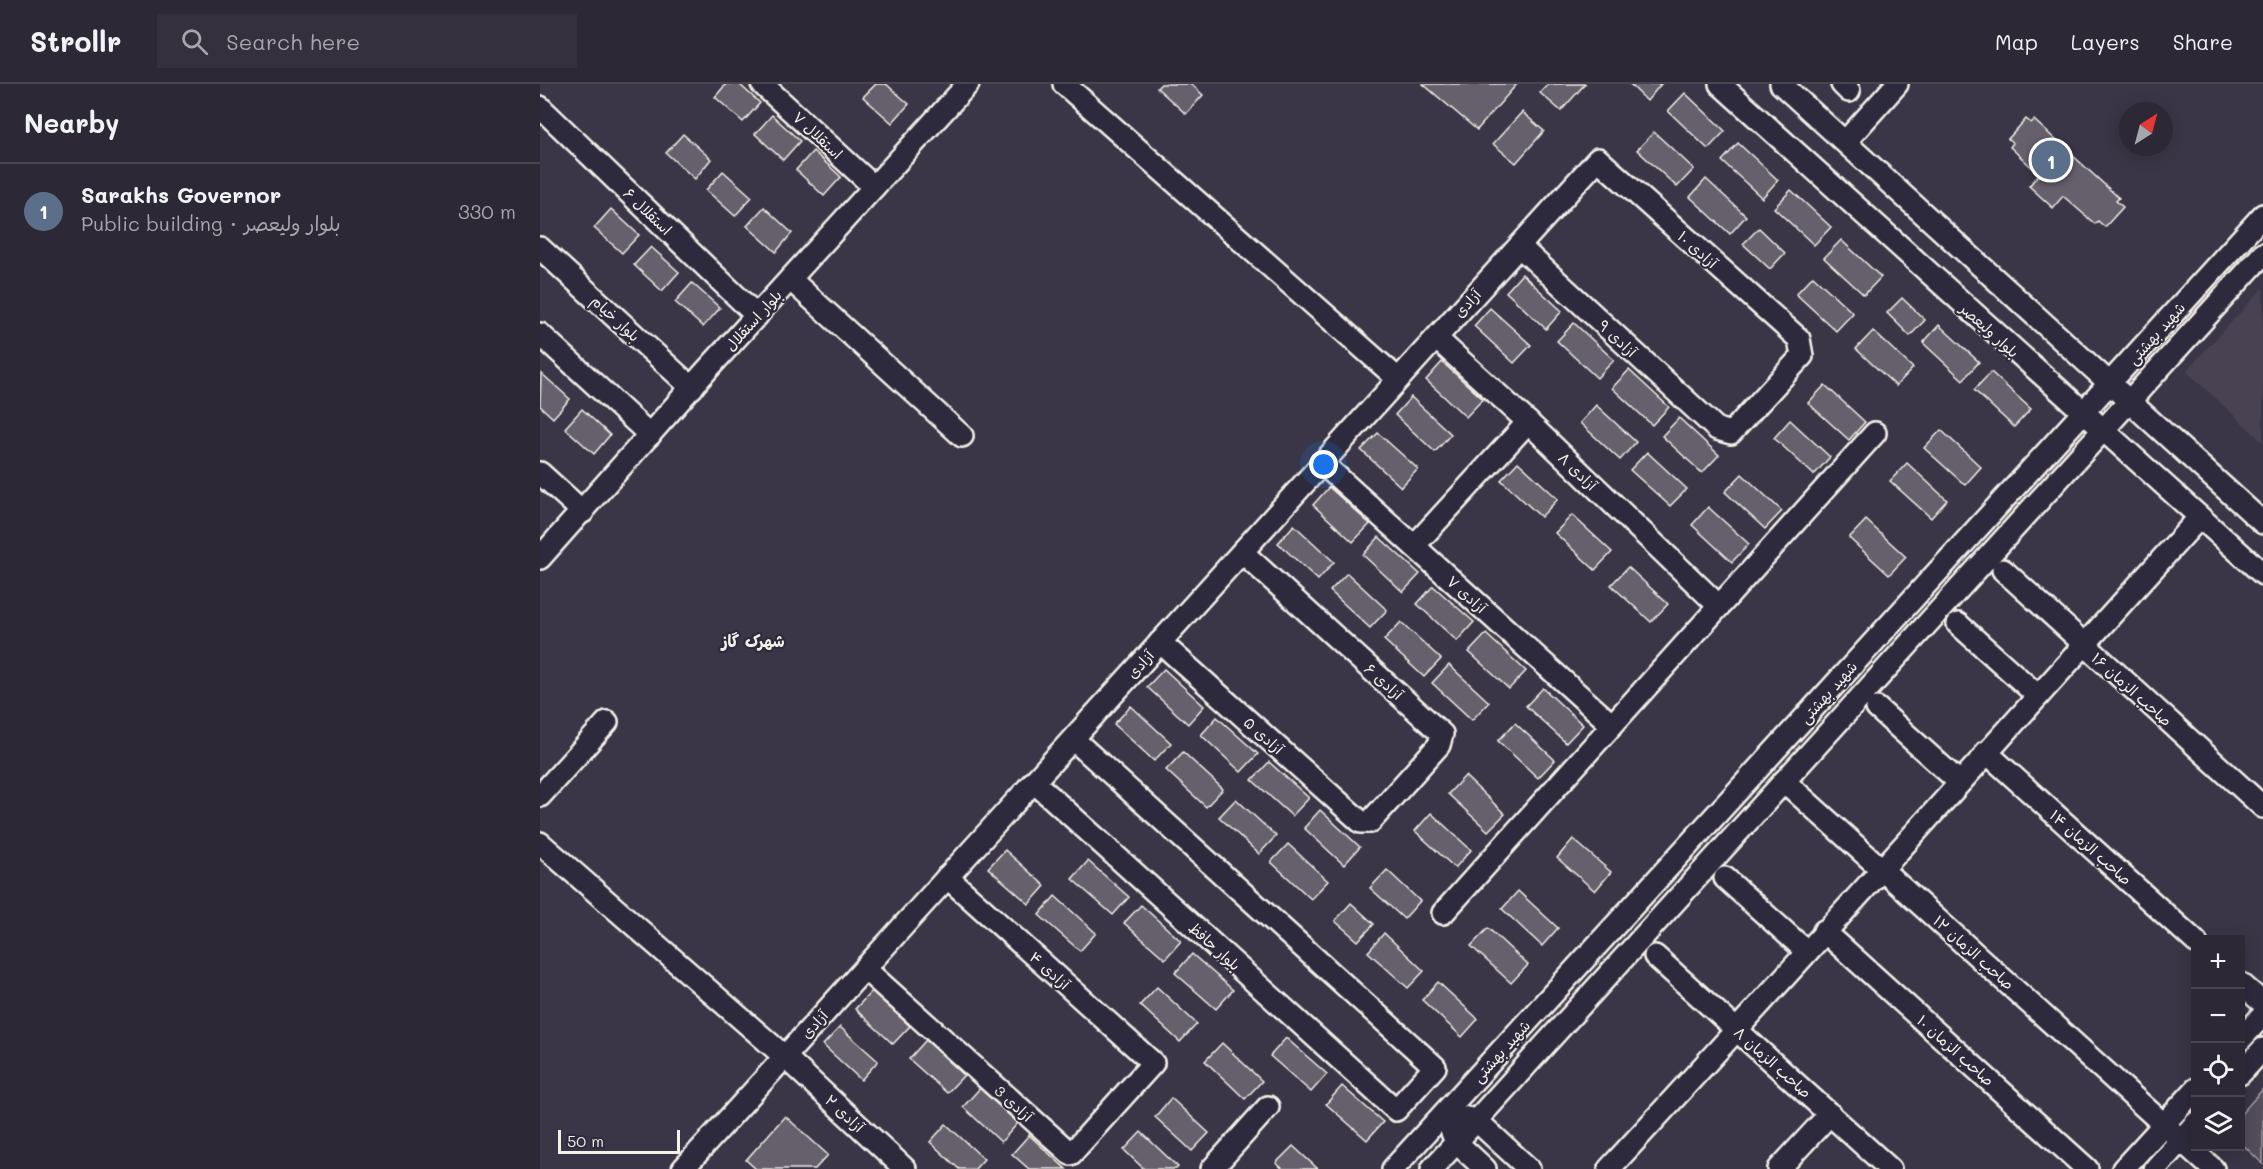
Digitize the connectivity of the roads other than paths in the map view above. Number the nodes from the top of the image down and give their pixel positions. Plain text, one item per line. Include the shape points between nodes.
1 (762, 84) edge
2 (968, 84) edge
3 (1064, 84) edge
4 (1720, 84) edge
5 (1781, 84) edge
6 (1897, 84) edge
7 (540, 107) edge
8 (1845, 142) junction
9 (1598, 159) joint
10 (874, 187) junction
11 (2263, 215) edge
12 (1519, 246) junction
13 (540, 248) edge
14 (2263, 254) edge
15 (790, 279) junction
16 (756, 316) junction
17 (540, 334) edge
18 (1436, 338) junction
19 (1398, 379) junction
20 (2110, 384) junction
21 (692, 388) junction
22 (2129, 402) junction
23 (2082, 414) junction
24 (1528, 422) junction
25 (1717, 429) joint
26 (2102, 431) junction
27 (1875, 433) dead end
28 (650, 435) junction
29 (962, 436) dead end
30 (1322, 463) junction
31 (540, 473) edge
32 (583, 512) junction
33 (2199, 518) junction
34 (2263, 523) edge
35 (1414, 546) junction
36 (1242, 552) junction
37 (540, 558) edge
38 (2003, 570) dead end
39 (2263, 574) edge
40 (1719, 606) junction
41 (1958, 624) dead end
42 (1160, 642) junction
43 (2084, 645) junction
44 (2038, 696) junction
45 (1877, 708) dead end
46 (607, 722) dead end
47 (1612, 725) junction
48 (1072, 739) junction
49 (1986, 752) junction
50 (1784, 781) junction
51 (1034, 782) junction
52 (1959, 782) junction
53 (540, 796) edge
54 (2263, 807) edge
55 (1370, 822) joint
56 (540, 843) edge
57 (1881, 868) junction
58 (947, 878) junction
59 (1725, 878) dead end
60 (1443, 913) dead end
61 (1824, 931) junction
62 (2191, 937) edge
63 (1806, 951) junction
64 (1655, 956) dead end
65 (865, 969) junction
66 (2245, 987) edge
67 (2263, 1003) edge
68 (2263, 1015) edge
69 (1738, 1030) junction
70 (2245, 1035) edge
71 (2263, 1049) edge
72 (785, 1057) junction
73 (1153, 1063) joint
74 (2245, 1069) edge
75 (2191, 1094) edge
76 (1268, 1107) dead end
77 (1445, 1112) junction
78 (1830, 1114) junction
79 (1476, 1120) junction
80 (2164, 1124) junction
81 (2191, 1129) edge
82 (2181, 1140) junction
83 (1456, 1142) junction
84 (685, 1168) edge
85 (906, 1169) edge
86 (1212, 1169) edge
87 (1393, 1169) edge
88 (1432, 1169) edge
89 (1485, 1169) edge
90 (1529, 1169) edge
91 (1609, 1169) edge
92 (1779, 1169) edge
93 (1890, 1169) edge
94 (2087, 1169) edge
95 (2123, 1169) edge
96 (2155, 1169) edge
97 (2213, 1169) edge

1 - 10 street, استقلال ۷
2 - 10 street, بلوار استقلال
3 - 19 street
4 - 23 street, بلوار ولیعصر
5 - 8 street
6 - 8 street
7 - 16 street, استقلال ۶
8 - 20 street
9 - 12 street, آزادی
9 - 25 street, آزادی ۱۰ via 1799,339 1802,356 1731,433
10 - 15 street, بلوار استقلال
11 - 20 street, شهید بهشتی
12 - 18 street, آزادی
12 - 25 street, آزادی ۹
13 - 21 street, بلوار خیام
14 - 22 street, شهید بهشتی
15 - 16 street, بلوار استقلال
15 - 29 street
16 - 21 street, بلوار استقلال
17 - 28 street
18 - 19 street, آزادی
18 - 24 street, آزادی ۸
19 - 30 street, آزادی
20 - 22 street
20 - 23 street, شهید بهشتی
21 - 28 street, بلوار استقلال
22 - 26 street, شهید بهشتی
22 - 34 street
23 - 26 street, بلوار ولیعصر
23 - 77 street, شهید بهشتی
24 - 35 street
24 - 40 street, آزادی ۸
26 - 33 street, بلوار ولیعصر
26 - 50 street, شهید بهشتی
27 - 40 street
28 - 32 street, بلوار استقلال
30 - 35 street, آزادی ۷
30 - 36 street, آزادی
31 - 32 street
32 - 37 street, بلوار استقلال
33 - 39 street, بلوار ولیعصر
33 - 43 street
35 - 47 street, آزادی ۷
36 - 42 street, آزادی
36 - 55 street, آزادی ۶ via 1442,734 1439,745
38 - 43 street, صاحب الزمان ۱۶
40 - 47 street
41 - 44 street
42 - 48 street, آزادی
42 - 55 street, آزادی ۵ via 1361,822
43 - 44 street
43 - 54 street, صاحب الزمان ۱۶
44 - 49 street
45 - 52 street
46 - 53 street
47 - 60 street
48 - 51 street, آزادی
48 - 51 street, بلوار حافظ via 1435,1067 1396,1110
49 - 52 street
49 - 62 street, صاحب الزمان ۱۴
50 - 57 street, صاحب الزمان ۱۲
50 - 79 street, شهید بهشتی
51 - 58 street, آزادی
52 - 57 street
56 - 72 street, آزادی ۲
57 - 61 street
57 - 80 street, صاحب الزمان ۱۲
58 - 65 street, آزادی
58 - 73 street, آزادی ۴
59 - 63 street
61 - 63 street
61 - 94 street, صاحب الزمان ۱۰
63 - 69 street
64 - 69 street, صاحب الزمان ۸
65 - 72 street, آزادی
65 - 73 street, آزادی 3 via 1071,1154
66 - 67 street
68 - 70 street
69 - 78 street, صاحب الزمان ۸
69 - 91 street
71 - 74 street
72 - 84 street, آزادی
72 - 85 street, آزادی ۲
75 - 80 street
76 - 86 street
77 - 79 street
77 - 83 street
77 - 87 street, شهید بهشتی
78 - 92 street
78 - 93 street, صاحب الزمان ۸
79 - 83 street, شهید بهشتی
79 - 90 street
80 - 82 street, صاحب الزمان ۱۲
80 - 95 street
81 - 82 street
82 - 96 street
82 - 97 street, صاحب الزمان ۱۲
83 - 88 street, شهید بهشتی
83 - 89 street

